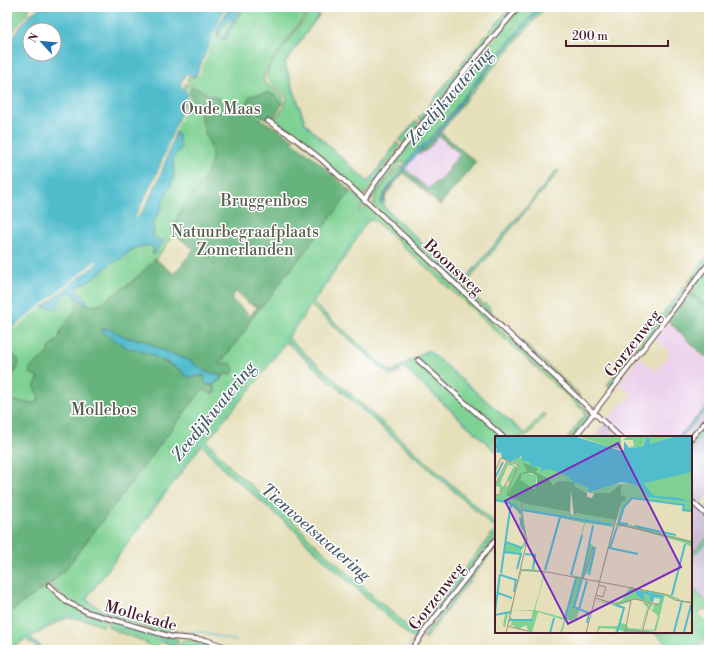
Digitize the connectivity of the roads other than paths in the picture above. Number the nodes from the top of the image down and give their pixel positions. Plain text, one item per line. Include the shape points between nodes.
1 (518, 7) edge
2 (268, 121) dead end
3 (364, 200) junction
4 (709, 263) edge
5 (418, 360) dead end
6 (593, 413) junction
7 (709, 418) edge
8 (502, 436) edge
9 (576, 436) edge
10 (619, 436) edge
11 (692, 437) edge
12 (692, 502) edge
13 (709, 517) edge
14 (495, 540) edge
15 (49, 585) dead end
16 (234, 650) edge
17 (412, 650) edge

1 - 3 street via 403,146
2 - 3 street, Boonsweg via 303,144
3 - 6 street, Boonsweg
4 - 6 street, Gorzenweg
5 - 8 street
6 - 9 street, Gorzenweg
6 - 10 street, Boonsweg
7 - 11 street
12 - 13 street
14 - 17 street, Gorzenweg
15 - 16 street, Mollekade via 67,602 87,612 172,637 206,640

